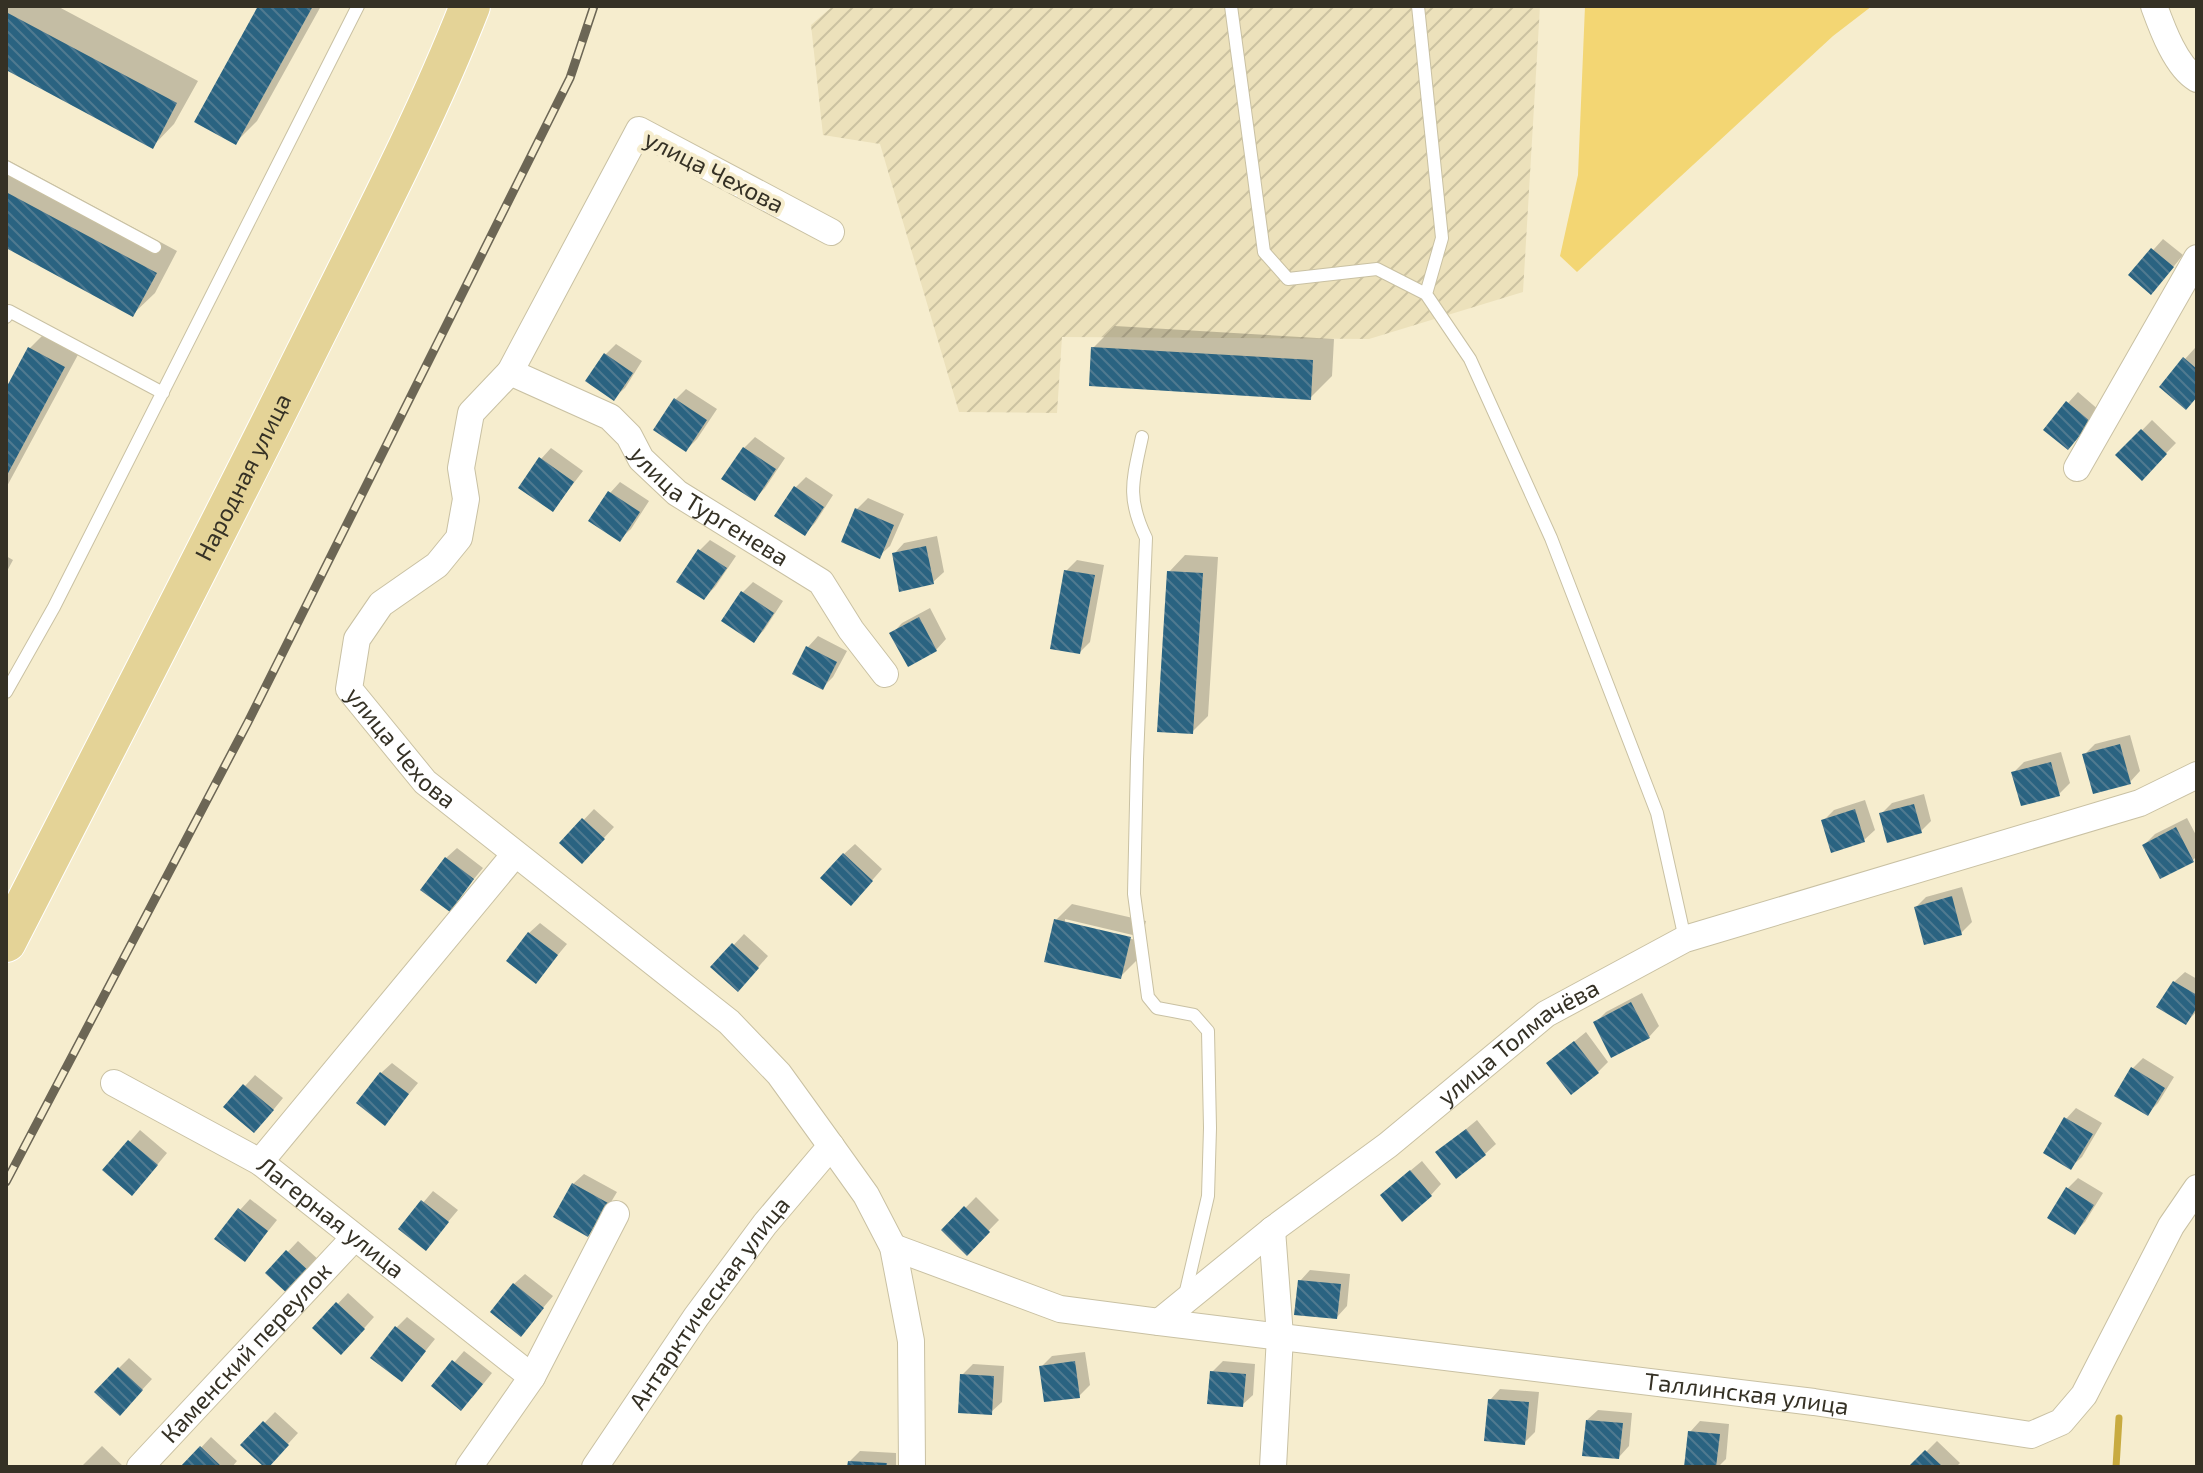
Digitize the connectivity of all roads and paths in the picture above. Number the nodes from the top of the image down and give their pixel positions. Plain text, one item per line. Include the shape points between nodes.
1 (358, 6) edge
2 (470, 6) edge
3 (1231, 6) edge
4 (1418, 6) edge
5 (2154, 6) edge
6 (2197, 79) edge
7 (6, 167) edge
8 (831, 232) dead end
9 (155, 247) dead end
10 (2197, 258) edge
11 (1426, 294) junction
12 (6, 317) edge
13 (510, 372) junction
14 (163, 393) junction
15 (1142, 437) dead end
16 (2077, 468) dead end
17 (885, 674) dead end
18 (6, 692) edge
19 (2197, 775) edge
20 (515, 854) junction
21 (1685, 939) junction
22 (6, 942) edge
23 (114, 1083) dead end
24 (831, 1146) junction
25 (260, 1162) junction
26 (2197, 1188) edge
27 (616, 1214) dead end
28 (1272, 1230) junction
29 (354, 1238) junction
30 (893, 1247) junction
31 (1184, 1302) junction
32 (1159, 1322) junction
33 (1280, 1336) junction
34 (532, 1377) junction
35 (140, 1467) edge
36 (469, 1467) edge
37 (595, 1467) edge
38 (912, 1467) edge
39 (1273, 1467) edge

1 - 14 lane
2 - 22 main road, Народная улица via 380,205
3 - 11 lane via 1264,252 1288,279 1377,269
4 - 11 lane via 1442,238
5 - 6 street via 2164,35
7 - 9 lane
8 - 13 street, улица Чехова via 639,130
10 - 16 street
11 - 21 lane via 1470,359 1551,538 1657,813
12 - 14 lane via 9,311
13 - 17 street, улица Тургенева via 610,417 629,436 641,459 677,493 821,582
13 - 20 street, улица Чехова via 471,413 461,468 466,499 459,538 437,565 381,604 357,639 349,689 425,782
14 - 18 lane
15 - 31 lane via 1131,487 1135,515 1146,538 1134,894 1148,997 1157,1008 1194,1015 1208,1031 1208,1196
19 - 21 street, улица Толмачёва via 2140,803
20 - 24 street, улица Чехова via 729,1022 779,1074
20 - 25 street
21 - 28 street, улица Толмачёва via 1546,1014 1388,1145
23 - 25 street, Лагерная улица
24 - 30 street, улица Чехова via 866,1195
24 - 37 street, Антарктическая улица via 696,1317
25 - 29 street, Лагерная улица
26 - 33 street, Таллинская улица via 2171,1226 2084,1395 2061,1422 2031,1435 1814,1402
27 - 34 street
28 - 31 street, улица Толмачёва
28 - 33 street
29 - 34 street, Лагерная улица
29 - 35 street, Каменский переулок
30 - 32 street via 1060,1309
30 - 38 street, улица Чехова via 911,1341
31 - 32 street, улица Толмачёва
32 - 33 street, Таллинская улица
33 - 39 street
34 - 36 street

